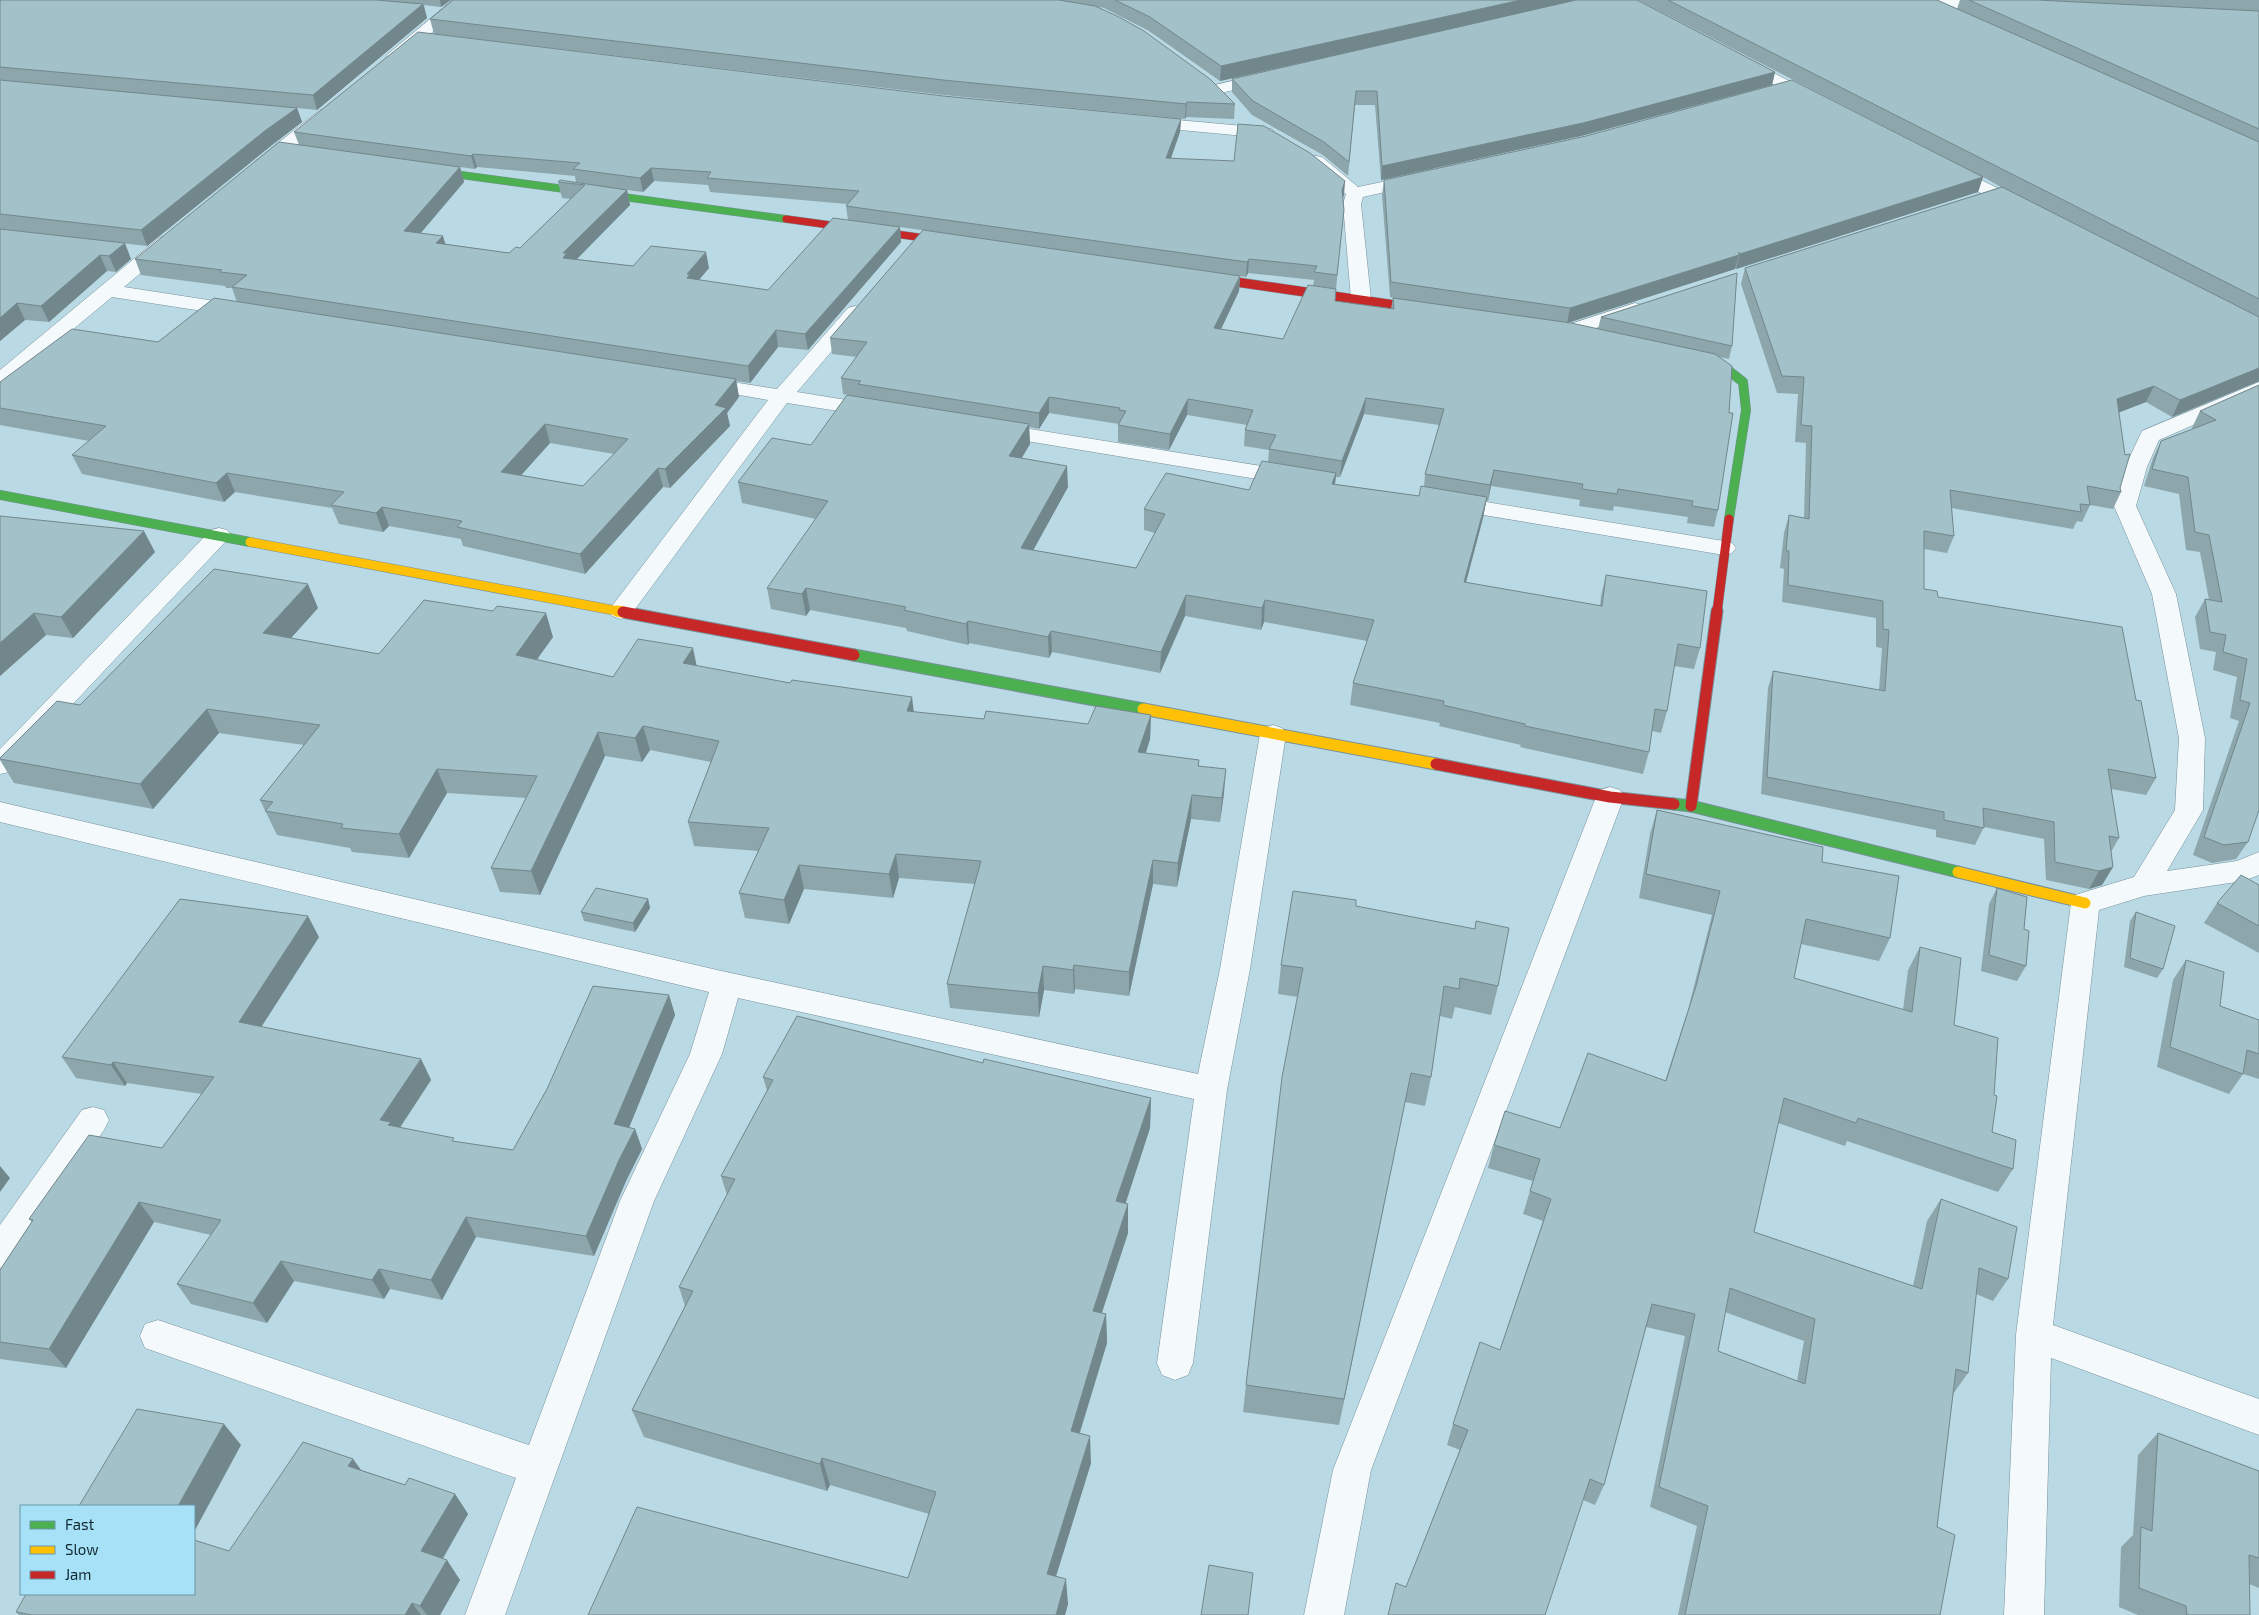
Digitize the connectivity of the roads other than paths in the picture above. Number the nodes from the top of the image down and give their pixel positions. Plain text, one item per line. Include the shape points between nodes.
1 (462, 0) edge
2 (1884, 0) edge
3 (1925, 3) junction
4 (2013, 7) edge
5 (426, 13) dead end
6 (445, 14) junction
7 (1961, 20) edge
8 (417, 38) junction
9 (436, 40) edge
10 (1728, 55) edge
11 (380, 68) edge
12 (1284, 74) edge
13 (1202, 78) edge
14 (1790, 87) junction
15 (1217, 89) junction
16 (1762, 94) edge
17 (337, 105) edge
18 (1833, 109) edge
19 (303, 115) dead end
20 (322, 117) junction
21 (1129, 120) edge
22 (1266, 133) junction
23 (1283, 143) edge
24 (279, 150) junction
25 (1299, 152) edge
26 (299, 153) edge
27 (1928, 158) edge
28 (417, 169) edge
29 (1440, 174) edge
30 (249, 175) edge
31 (1355, 193) junction
32 (1996, 194) junction
33 (1968, 203) edge
34 (2040, 216) edge
35 (180, 230) edge
36 (968, 244) edge
37 (131, 252) dead end
38 (150, 254) junction
39 (1194, 276) edge
40 (107, 290) junction
41 (867, 297) edge
42 (1361, 299) junction
43 (1652, 304) edge
44 (1440, 311) edge
45 (263, 314) edge
46 (1563, 330) joint
47 (1596, 337) edge
48 (1691, 357) edge
49 (0, 380) edge
50 (684, 380) edge
51 (2259, 388) edge
52 (782, 396) junction
53 (900, 415) edge
54 (969, 426) edge
55 (1312, 481) edge
56 (0, 494) edge
57 (1430, 500) edge
58 (219, 535) junction
59 (1724, 548) junction
60 (621, 611) junction
61 (1273, 734) junction
62 (0, 765) edge
63 (1610, 797) junction
64 (1691, 806) junction
65 (0, 812) edge
66 (2259, 862) edge
67 (2144, 885) junction
68 (2085, 903) junction
69 (727, 984) junction
70 (1211, 1090) junction
71 (93, 1120) dead end
72 (0, 1253) edge
73 (2034, 1335) junction
74 (158, 1336) dead end
75 (1175, 1363) dead end
76 (2259, 1417) edge
77 (539, 1467) junction
78 (486, 1615) edge
79 (1324, 1615) edge
80 (2024, 1615) edge

1 - 6 street
2 - 3 street
3 - 4 street
3 - 7 street
5 - 6 street
6 - 8 street
8 - 9 street
8 - 11 street
10 - 14 street
12 - 15 street
13 - 15 street
14 - 16 street
14 - 18 street
15 - 22 street via 1245,120
17 - 20 street
19 - 20 street
20 - 24 street
21 - 22 street
22 - 23 street
24 - 26 street
24 - 30 street
25 - 31 street via 1316,161
27 - 32 street
28 - 36 street via 913,244
29 - 31 street
31 - 42 street via 1352,204
32 - 33 street
32 - 34 street
35 - 38 street
37 - 38 street
38 - 40 street
39 - 42 street
40 - 45 street
40 - 49 street
41 - 52 street
42 - 44 street
43 - 46 street
46 - 47 street
48 - 59 street via 1719,363 1743,382 1746,410
50 - 52 street
51 - 67 street via 2150,436 2136,466 2125,506 2164,594 2192,738 2189,810
52 - 53 street
52 - 60 street
54 - 55 street
56 - 58 street
57 - 59 street
58 - 60 street
58 - 62 street
59 - 64 street
60 - 61 street
61 - 63 street
61 - 70 street via 1235,969
63 - 64 street
63 - 79 street via 1352,1470
64 - 68 street
65 - 69 street
66 - 67 street via 2243,871
67 - 68 street
68 - 73 street
69 - 70 street
69 - 77 street via 706,1054 637,1201
70 - 75 street
71 - 72 street
73 - 76 street
73 - 80 street
74 - 77 street
77 - 78 street

